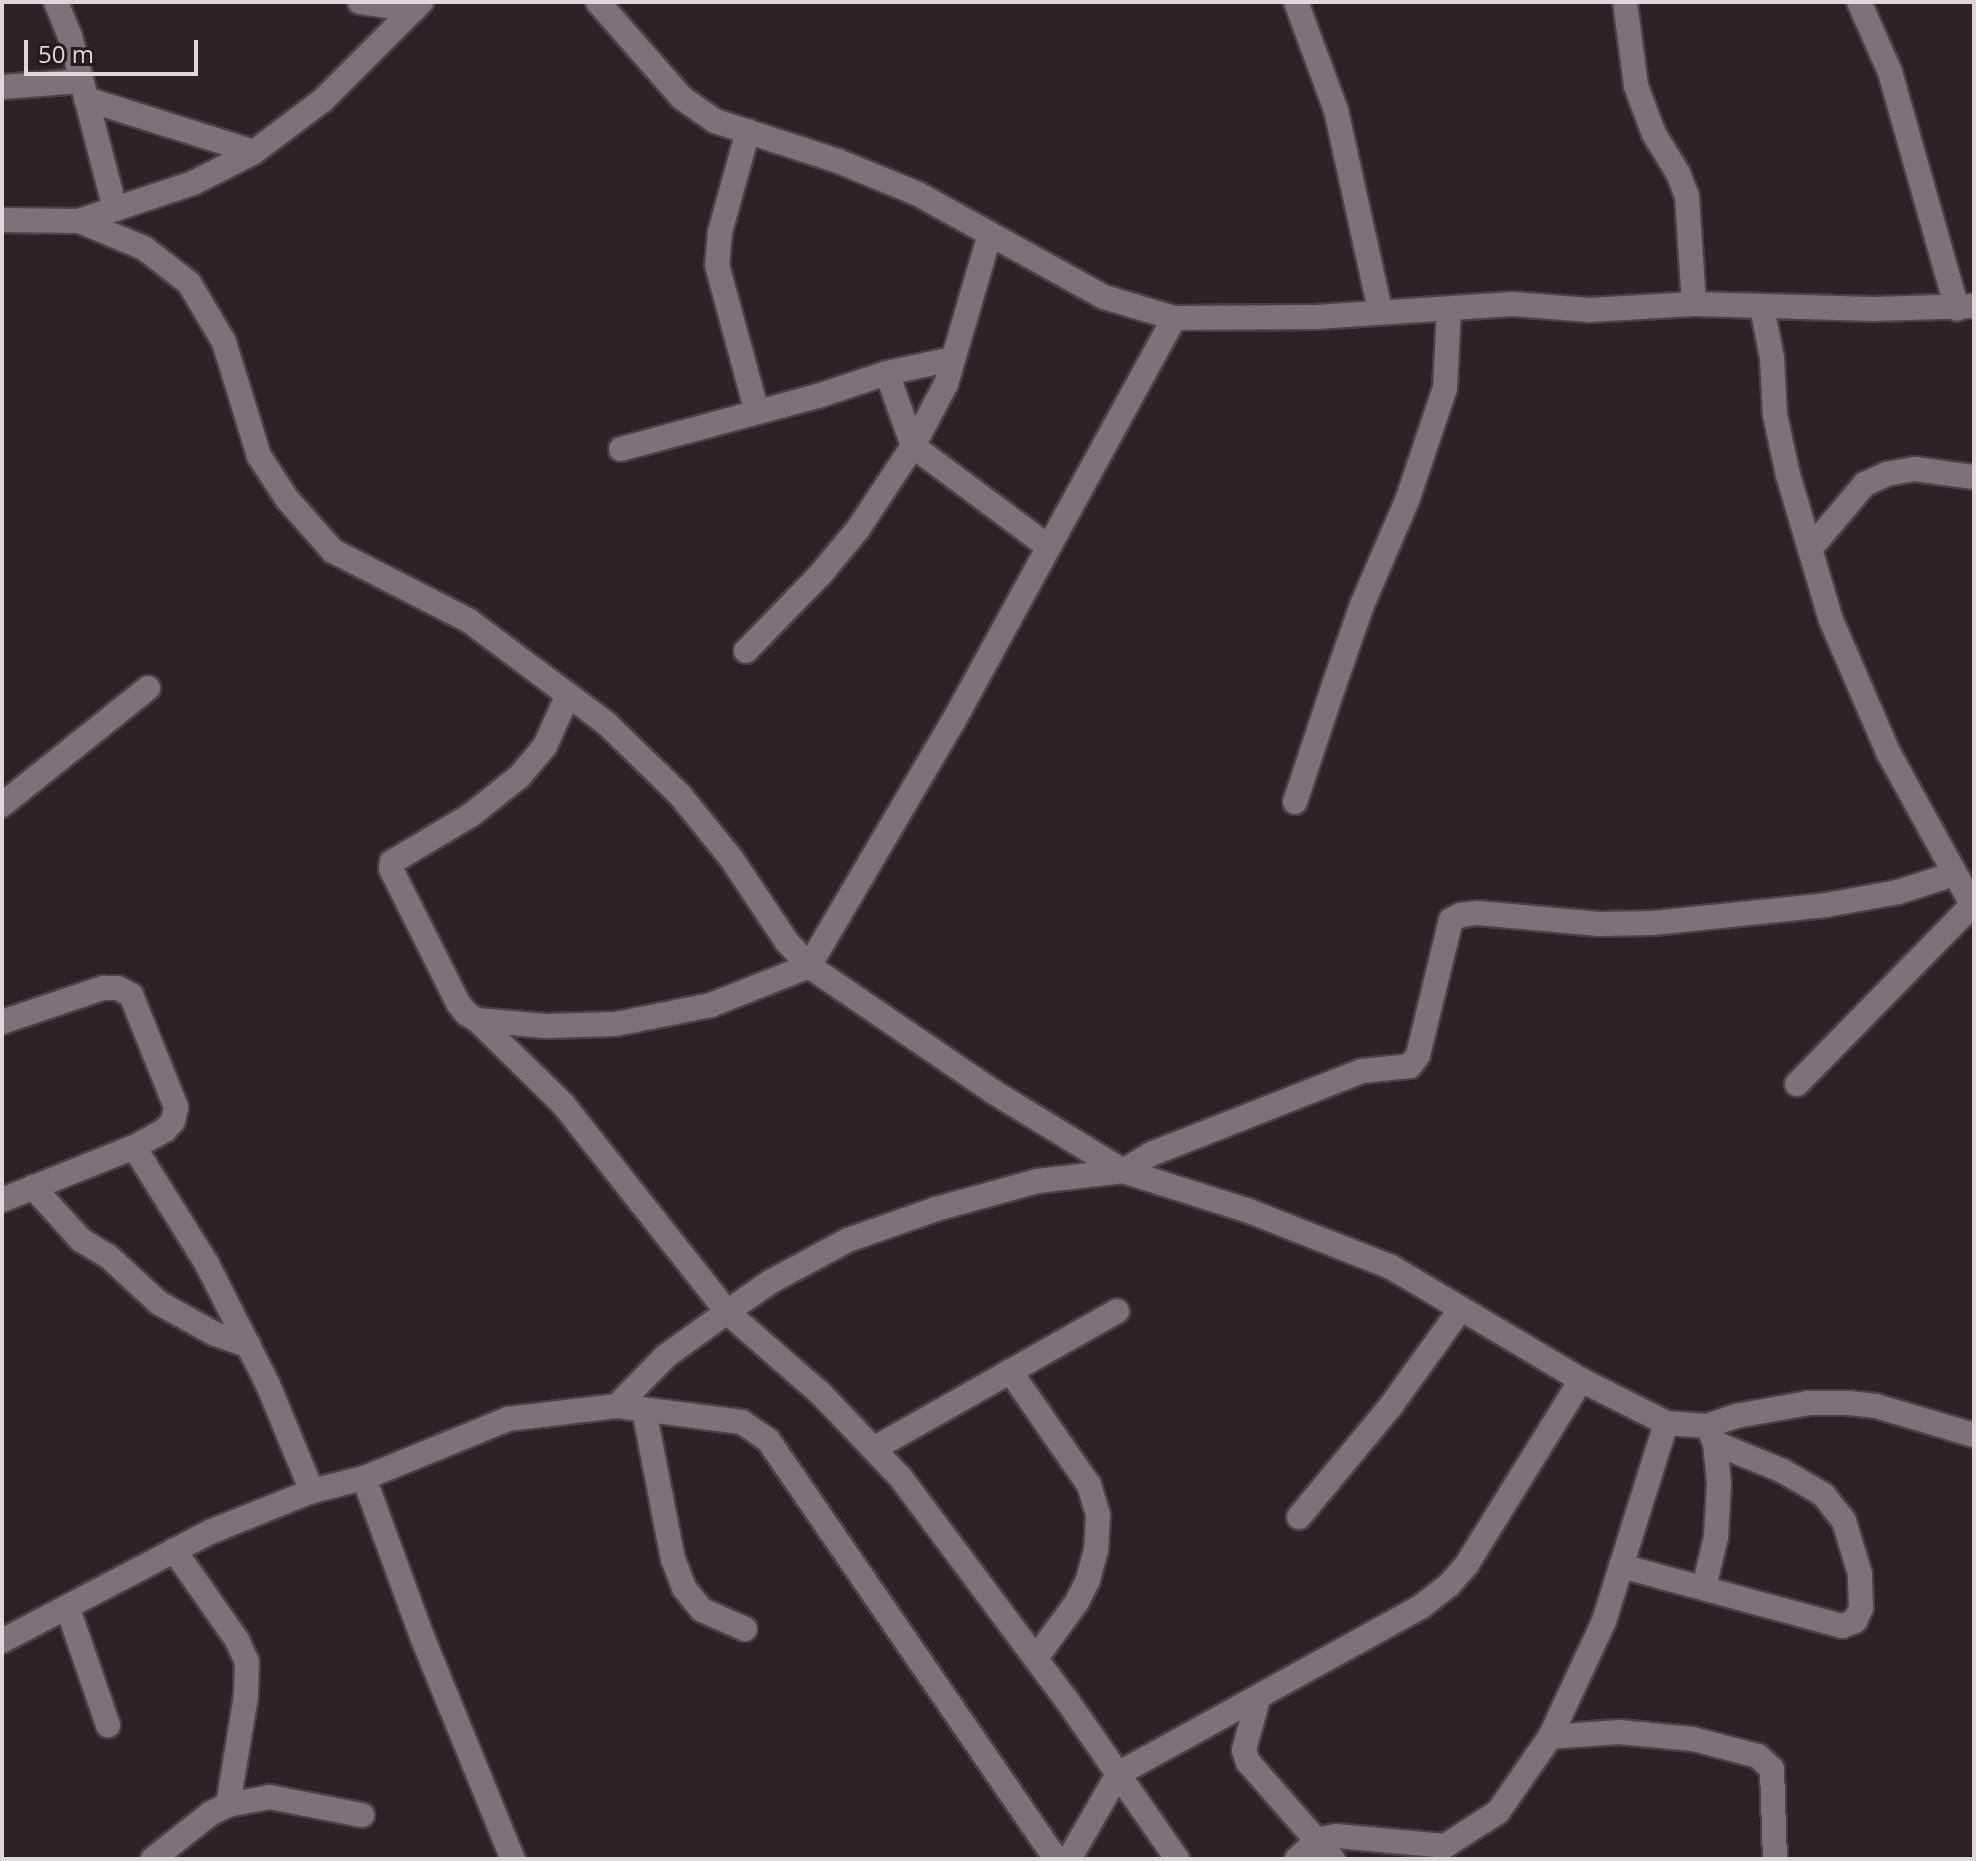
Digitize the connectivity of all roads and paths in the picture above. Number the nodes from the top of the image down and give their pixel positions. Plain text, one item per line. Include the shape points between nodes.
1 (56, 2) edge
2 (360, 2) edge
3 (598, 2) edge
4 (1296, 2) edge
5 (1625, 2) edge
6 (1859, 2) edge
7 (417, 6) edge
8 (2, 87) edge
9 (84, 90) junction
10 (748, 131) junction
11 (254, 152) junction
12 (115, 209) junction
13 (2, 220) edge
14 (79, 221) junction
15 (990, 234) junction
16 (1694, 304) junction
17 (1762, 307) junction
18 (1965, 308) edge
19 (1380, 310) junction
20 (1449, 310) junction
21 (1174, 318) junction
22 (953, 359) junction
23 (887, 373) junction
24 (757, 412) junction
25 (913, 446) junction
26 (621, 449) dead end
27 (1974, 477) edge
28 (1047, 546) junction
29 (1810, 549) junction
30 (746, 651) dead end
31 (148, 688) dead end
32 (567, 697) junction
33 (1295, 802) dead end
34 (2, 805) edge
35 (1954, 874) junction
36 (1973, 904) edge
37 (809, 966) junction
38 (477, 1020) junction
39 (2, 1022) edge
40 (1797, 1084) dead end
41 (134, 1147) junction
42 (1123, 1171) junction
43 (33, 1187) junction
44 (2, 1200) edge
45 (1460, 1310) junction
46 (1117, 1311) dead end
47 (727, 1312) junction
48 (249, 1346) junction
49 (1010, 1371) junction
50 (1581, 1380) junction
51 (617, 1406) junction
52 (644, 1410) junction
53 (1666, 1423) junction
54 (1711, 1434) junction
55 (1974, 1435) edge
56 (875, 1448) junction
57 (364, 1478) junction
58 (312, 1491) junction
59 (1299, 1517) dead end
60 (174, 1550) junction
61 (1621, 1566) junction
62 (1704, 1587) junction
63 (68, 1609) junction
64 (745, 1629) dead end
65 (2, 1641) edge
66 (1036, 1658) junction
67 (1258, 1699) junction
68 (108, 1725) dead end
69 (1550, 1737) junction
70 (1118, 1774) junction
71 (228, 1805) junction
72 (362, 1815) dead end
73 (1325, 1849) edge
74 (153, 1859) edge
75 (513, 1859) edge
76 (1056, 1859) edge
77 (1069, 1859) edge
78 (1177, 1859) edge
79 (1297, 1859) edge
80 (1775, 1859) edge

1 - 9 street
2 - 7 street
3 - 10 street via 682,98 715,121
4 - 19 street via 1336,110
5 - 16 street via 1636,86 1687,196
6 - 18 street via 1890,72
7 - 11 street via 323,100
8 - 9 street
9 - 11 street
9 - 12 street
10 - 15 street via 918,194
10 - 24 street via 720,232 717,265
11 - 12 street via 193,183
12 - 14 street
13 - 14 street
14 - 32 street via 144,248 189,283 224,342 259,456 287,499 333,551 468,620
15 - 21 street via 1104,297
15 - 22 street
16 - 17 street
16 - 20 street via 1589,310 1513,304
17 - 18 street
17 - 29 street via 1775,415
19 - 20 street
19 - 21 street via 1316,317
20 - 33 street via 1445,388
21 - 28 street
22 - 23 street
22 - 25 street via 946,384
23 - 24 street
23 - 25 street
24 - 26 street
25 - 28 street
25 - 30 street via 858,529
27 - 29 street via 1915,469 1886,474 1865,484
28 - 37 street via 953,722
29 - 35 street via 1831,620 1888,752
31 - 34 street
32 - 37 street via 607,724 680,795
32 - 38 street via 545,746 520,776 471,815 392,862 458,1003
35 - 36 street
35 - 42 street via 1898,892 1826,905 1653,923 1461,915 1451,920 1418,1055 1410,1066 1362,1071 1151,1154
36 - 40 street
37 - 38 street via 711,1005 616,1024 546,1026
37 - 42 street via 992,1091
38 - 47 street via 563,1104
39 - 41 street via 103,988 131,995 176,1107 165,1130
41 - 43 street
41 - 48 street via 207,1264
42 - 45 street via 1249,1211 1391,1267
42 - 47 street via 1038,1181 848,1240
43 - 44 street
43 - 48 street via 81,1240 108,1256 159,1303
45 - 50 street
45 - 59 street via 1390,1407
46 - 49 street
47 - 51 street via 666,1356
47 - 56 street
48 - 58 street
49 - 56 street
49 - 66 street via 1089,1485 1098,1515 1088,1580
50 - 53 street
50 - 67 street via 1449,1585 1422,1606
51 - 52 street
51 - 57 street via 508,1419
52 - 64 street via 673,1559 684,1588 702,1610
52 - 76 street via 742,1422 768,1440
53 - 54 street
53 - 61 street
54 - 55 street via 1736,1416 1808,1403 1848,1403
54 - 62 street via 1719,1483 1716,1537
54 - 62 street via 1824,1495 1844,1521 1860,1574 1861,1608 1855,1621 1842,1626
56 - 66 street
57 - 58 street
57 - 75 street
58 - 60 street
60 - 63 street
60 - 71 street via 247,1662
61 - 62 street
61 - 69 street via 1604,1621
63 - 65 street
63 - 68 street
66 - 70 street
67 - 70 street
67 - 73 street via 1244,1750 1248,1762
69 - 73 street via 1498,1812 1445,1846 1336,1836
69 - 80 street via 1619,1732 1678,1737 1758,1756 1772,1769
70 - 77 street
70 - 78 street
71 - 72 street via 270,1797
71 - 74 street
73 - 79 street

